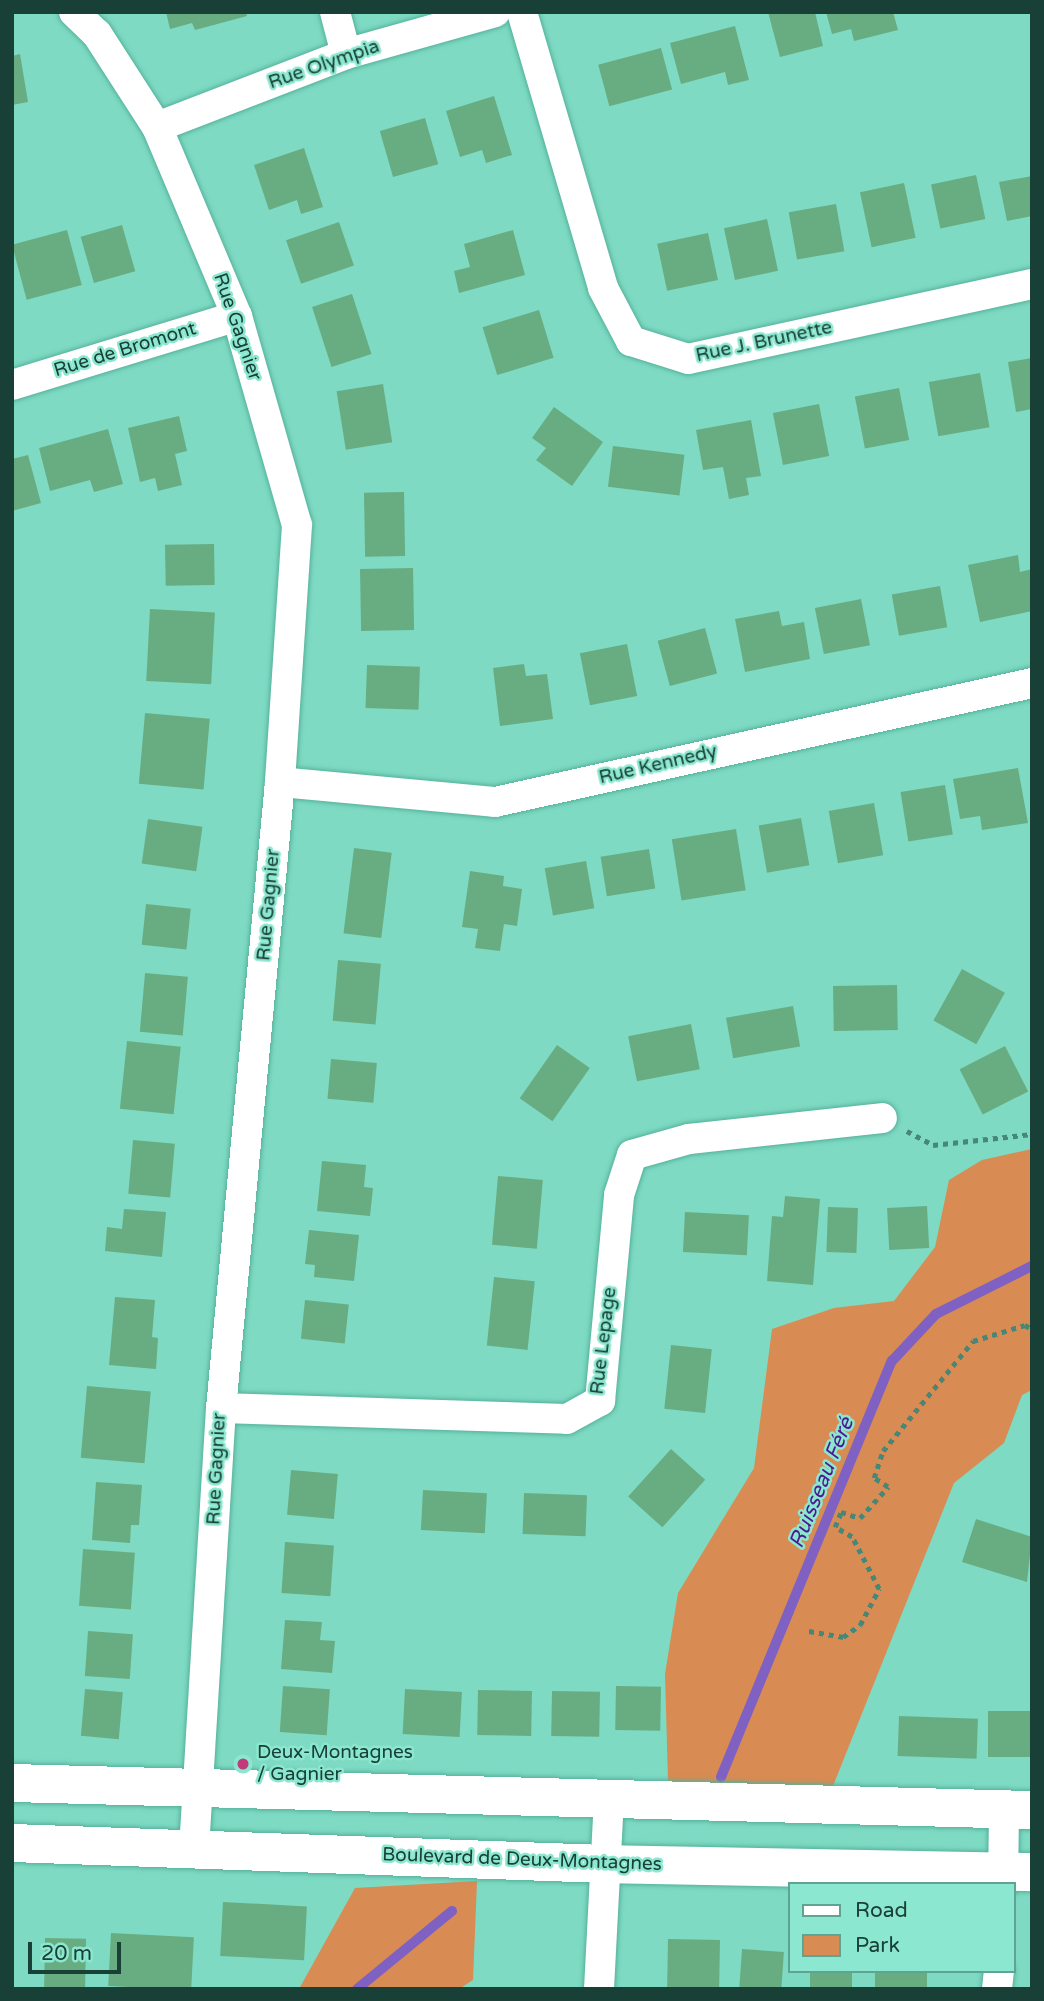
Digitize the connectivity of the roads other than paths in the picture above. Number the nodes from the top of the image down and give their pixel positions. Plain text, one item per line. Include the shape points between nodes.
1 (74, 12) edge
2 (335, 12) edge
3 (495, 12) edge
4 (522, 12) edge
5 (419, 22) edge
6 (346, 54) junction
7 (157, 127) junction
8 (1032, 284) edge
9 (237, 316) junction
10 (12, 385) edge
11 (1032, 684) edge
12 (280, 782) junction
13 (882, 1118) road end
14 (221, 1408) junction
15 (12, 1783) edge
16 (199, 1787) junction
17 (609, 1801) junction
18 (1018, 1810) edge
19 (12, 1843) edge
20 (194, 1848) junction
21 (605, 1864) junction
22 (1012, 1875) edge
23 (599, 1989) edge

1 - 7 street, Rue Gagnier via 97,34
2 - 6 street
3 - 5 street, Rue Olympia
4 - 8 street, Rue J. Brunette via 603,288 631,341 688,359
5 - 6 street, Rue Olympia
6 - 7 street, Rue Olympia
7 - 9 street, Rue Gagnier
9 - 10 street, Rue de Bromont
9 - 12 street, Rue Gagnier via 297,525
11 - 12 street, Rue Kennedy via 495,802
12 - 14 street, Rue Gagnier
13 - 14 street, Rue Lepage via 689,1139 632,1155 619,1195 600,1401 566,1419
14 - 16 street, Rue Gagnier
15 - 16 street
16 - 17 street
16 - 20 street, Rue Gagnier
17 - 18 street
17 - 21 street
18 - 22 street
19 - 20 street, Boulevard de Deux-Montagnes
20 - 21 street, Boulevard de Deux-Montagnes
21 - 22 street, Boulevard de Deux-Montagnes
21 - 23 street

